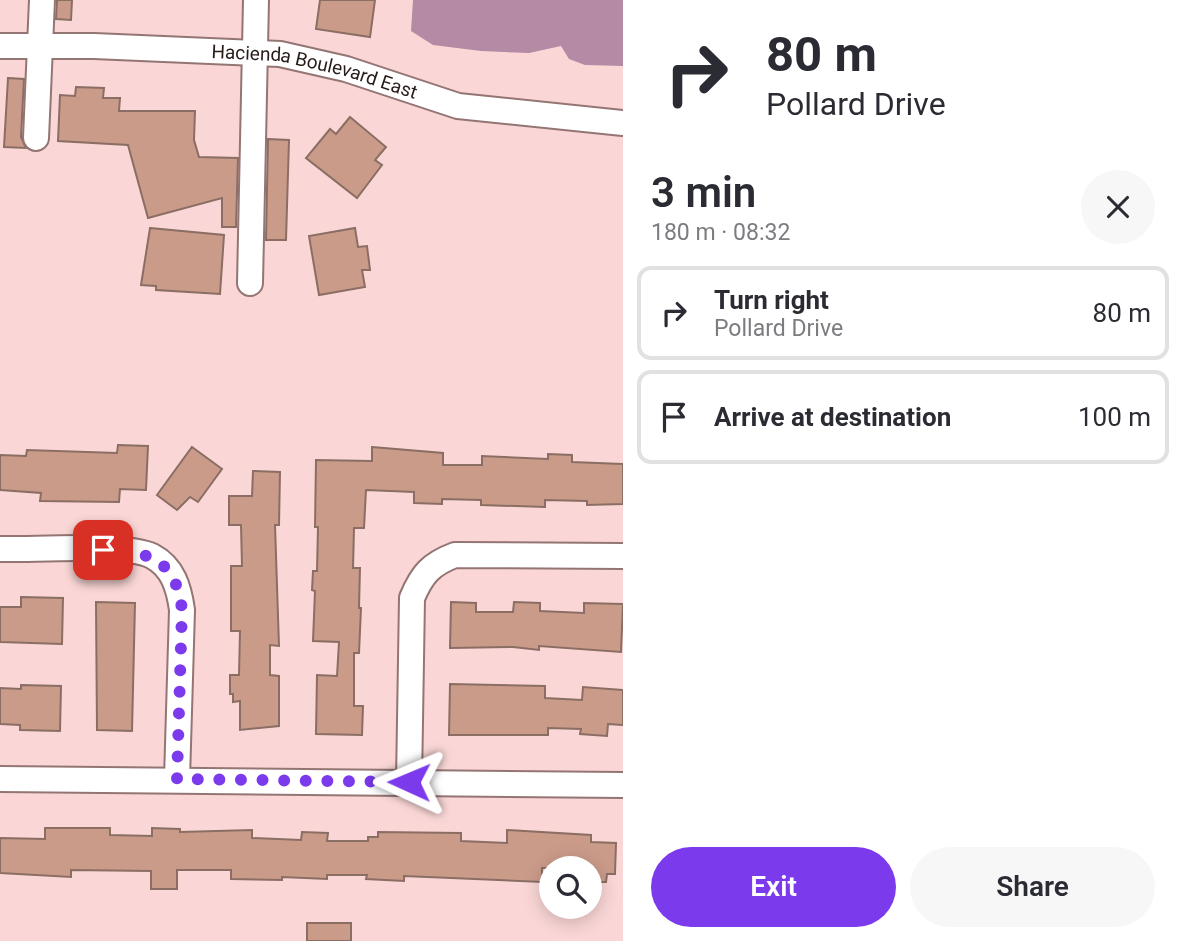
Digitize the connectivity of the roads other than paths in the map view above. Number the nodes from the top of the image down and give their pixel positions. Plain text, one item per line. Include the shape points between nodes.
1 (42, 0) edge
2 (256, 0) edge
3 (41, 45) junction
4 (0, 46) edge
5 (256, 52) junction
6 (623, 123) edge
7 (36, 138) dead end
8 (250, 283) dead end
9 (0, 549) edge
10 (623, 556) edge
11 (0, 779) edge
12 (177, 779) junction
13 (409, 782) junction
14 (623, 785) edge

1 - 3 street
2 - 5 street
3 - 4 street, Hacienda Boulevard East
3 - 5 street, Hacienda Boulevard East
3 - 7 street
5 - 6 street, Hacienda Boulevard East via 345,69 458,106
5 - 8 street
9 - 12 street via 128,550 151,556 169,570 180,590 182,610
10 - 13 street via 455,555 435,563 420,578 412,598
11 - 12 street
12 - 13 street
13 - 14 street

